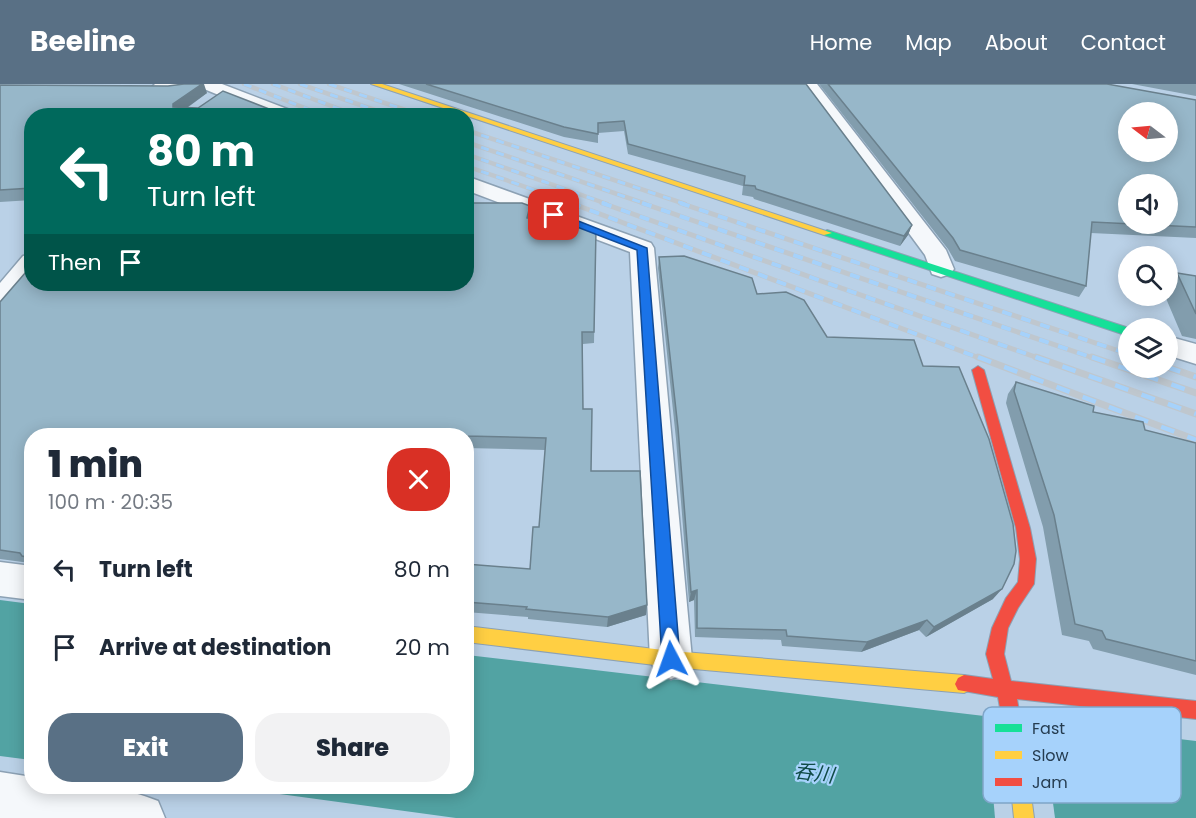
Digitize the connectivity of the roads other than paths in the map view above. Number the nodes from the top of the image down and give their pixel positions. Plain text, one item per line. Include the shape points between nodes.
1 (206, 84) edge
2 (375, 84) edge
3 (808, 84) edge
4 (139, 88) edge
5 (224, 92) junction
6 (206, 104) edge
7 (267, 108) edge
8 (448, 108) edge
9 (474, 116) edge
10 (474, 185) edge
11 (941, 269) junction
12 (24, 271) edge
13 (0, 300) edge
14 (1118, 329) edge
15 (1178, 348) edge
16 (1196, 354) edge
17 (978, 370) dead end
18 (0, 579) edge
19 (24, 582) edge
20 (474, 635) edge
21 (671, 659) junction
22 (1007, 688) junction
23 (1010, 707) edge
24 (1170, 707) edge
25 (1181, 708) edge
26 (1196, 710) edge
27 (0, 796) edge
28 (1022, 803) edge
29 (141, 818) edge
30 (1024, 818) edge

1 - 4 street
1 - 5 street
2 - 8 street
3 - 11 street via 937,255
5 - 6 street
5 - 7 street
9 - 11 street
10 - 21 street via 642,248
11 - 14 street
12 - 13 street
15 - 16 street
17 - 22 street via 1023,528 1028,559 1026,584 1000,628 995,654
18 - 19 street
20 - 21 street
21 - 22 street
22 - 23 street
22 - 24 street
25 - 26 street
27 - 29 street
28 - 30 street

